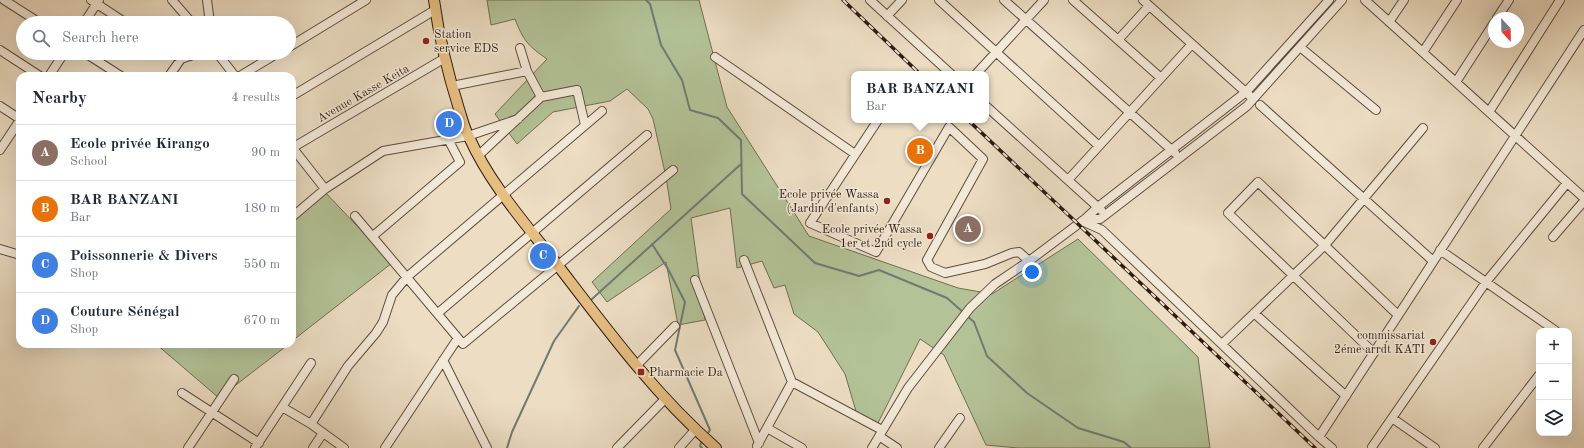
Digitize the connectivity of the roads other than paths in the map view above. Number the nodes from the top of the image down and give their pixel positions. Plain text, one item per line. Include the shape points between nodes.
1 (4, 0) edge
2 (172, 0) edge
3 (207, 0) edge
4 (366, 0) edge
5 (870, 0) edge
6 (902, 0) edge
7 (939, 0) edge
8 (1004, 0) edge
9 (1044, 0) edge
10 (1073, 0) edge
11 (1329, 0) edge
12 (1342, 0) edge
13 (1365, 0) edge
14 (1404, 0) edge
15 (1457, 0) edge
16 (1509, 0) edge
17 (1560, 0) edge
18 (96, 1) edge
19 (1147, 2) edge
20 (435, 5) edge
21 (1501, 12) edge
22 (29, 16) edge
23 (88, 16) edge
24 (116, 16) edge
25 (186, 16) edge
26 (209, 16) edge
27 (887, 16) junction
28 (1026, 20) junction
29 (1389, 22) junction
30 (1584, 30) edge
31 (1488, 32) edge
32 (1118, 40) junction
33 (296, 43) edge
34 (1192, 44) junction
35 (1300, 47) junction
36 (520, 48) dead end
37 (0, 50) edge
38 (996, 52) junction
39 (1423, 52) junction
40 (715, 57) dead end
41 (445, 58) junction
42 (59, 60) edge
43 (96, 60) edge
44 (180, 60) edge
45 (222, 60) edge
46 (266, 60) edge
47 (527, 71) junction
48 (948, 71) edge
49 (979, 71) edge
50 (34, 72) edge
51 (52, 72) edge
52 (115, 72) edge
53 (172, 72) edge
54 (232, 72) edge
55 (247, 72) edge
56 (1161, 78) junction
57 (1456, 82) junction
58 (452, 86) junction
59 (1246, 92) junction
60 (296, 93) edge
61 (541, 97) junction
62 (1253, 99) junction
63 (1260, 105) dead end
64 (0, 106) edge
65 (989, 109) edge
66 (1376, 110) dead end
67 (602, 111) dead end
68 (1130, 112) junction
69 (1489, 112) junction
70 (16, 116) edge
71 (518, 119) junction
72 (876, 123) edge
73 (16, 125) edge
74 (585, 125) junction
75 (1423, 128) dead end
76 (647, 134) dead end
77 (468, 136) junction
78 (1514, 136) junction
79 (448, 139) junction
80 (296, 146) edge
81 (1099, 146) junction
82 (0, 150) edge
83 (1172, 150) junction
84 (296, 153) edge
85 (855, 154) junction
86 (478, 156) junction
87 (1180, 157) junction
88 (673, 170) dead end
89 (1068, 180) junction
90 (1567, 183) junction
91 (325, 189) junction
92 (503, 195) junction
93 (1365, 199) junction
94 (1584, 200) edge
95 (1098, 207) junction
96 (296, 214) edge
97 (1106, 214) junction
98 (356, 216) dead end
99 (1083, 220) junction
100 (532, 232) junction
101 (373, 236) junction
102 (1553, 237) dead end
103 (1325, 245) junction
104 (0, 248) edge
105 (1440, 250) junction
106 (16, 254) edge
107 (744, 260) dead end
108 (1029, 261) junction
109 (1433, 261) junction
110 (558, 266) junction
111 (1293, 275) junction
112 (407, 277) junction
113 (695, 280) dead end
114 (1486, 282) junction
115 (438, 313) junction
116 (1254, 313) junction
117 (1398, 315) junction
118 (675, 326) dead end
119 (1552, 328) edge
120 (458, 338) junction
121 (1222, 344) junction
122 (1374, 352) junction
123 (443, 360) junction
124 (312, 363) dead end
125 (636, 366) junction
126 (1536, 378) edge
127 (234, 379) dead end
128 (792, 382) junction
129 (182, 393) dead end
130 (1346, 396) junction
131 (665, 399) junction
132 (282, 407) junction
133 (212, 412) junction
134 (960, 418) dead end
135 (1392, 418) junction
136 (311, 424) junction
137 (767, 428) junction
138 (696, 430) junction
139 (323, 433) junction
140 (880, 433) junction
141 (1319, 437) junction
142 (257, 445) edge
143 (757, 446) edge
144 (1372, 447) dead end
145 (188, 448) edge
146 (313, 448) edge
147 (344, 448) edge
148 (385, 448) edge
149 (487, 448) edge
150 (617, 448) edge
151 (679, 448) edge
152 (716, 448) edge
153 (802, 448) edge
154 (872, 448) edge
155 (897, 448) edge
156 (939, 448) edge
157 (1332, 448) edge
158 (1435, 448) edge
159 (1483, 448) edge

1 - 22 street
2 - 25 street
3 - 26 street
4 - 33 street
5 - 27 street
6 - 27 street
7 - 38 street
8 - 28 street
9 - 28 street
10 - 32 street
11 - 59 street
12 - 35 street
13 - 29 street
14 - 29 street
15 - 39 street
16 - 21 street
17 - 69 street
18 - 23 street
18 - 24 street
19 - 32 street
19 - 34 street
20 - 41 main road
20 - 60 street
27 - 48 street
28 - 38 street
28 - 68 street
29 - 39 street
30 - 78 street
31 - 57 street
32 - 56 street
34 - 56 street
34 - 59 street
35 - 62 street
35 - 66 street
36 - 47 street
37 - 50 street
38 - 49 street
38 - 81 street
39 - 57 street
40 - 85 street
41 - 58 main road
41 - 80 street, Avenue Kasse Keita
42 - 51 street
43 - 52 street
44 - 53 street
45 - 54 street
46 - 55 street
47 - 58 street
47 - 61 street
56 - 68 street
57 - 69 street
58 - 77 main road
59 - 62 street
59 - 83 street
61 - 71 street
61 - 74 street via 576,90
62 - 87 street
63 - 93 street
64 - 70 street
65 - 89 street
67 - 74 street
68 - 81 street
68 - 83 street
69 - 78 street
71 - 77 street
71 - 86 street
72 - 85 street
73 - 82 street
74 - 92 street
75 - 93 street
76 - 100 street
77 - 79 street
77 - 86 main road
78 - 90 street
78 - 105 street
79 - 91 street via 383,151
79 - 101 street via 460,162
81 - 89 street
83 - 87 street
83 - 95 street
84 - 91 street
85 - 108 street via 810,223 876,252 949,127 983,159 927,260 931,267 945,272 985,264 1019,252
86 - 92 main road
87 - 97 street
88 - 110 street
89 - 95 street
90 - 94 street
90 - 114 street
91 - 96 street
92 - 100 main road
92 - 112 street
93 - 103 street
93 - 109 street
94 - 102 street
95 - 97 street
95 - 99 street
97 - 99 street via 1100,219
98 - 101 street
99 - 108 street
99 - 121 street via 1102,230
100 - 110 main road
100 - 115 street
101 - 112 street
103 - 111 street
103 - 111 street via 1258,182 1228,213
103 - 117 street
104 - 106 street
105 - 109 street
105 - 114 street
107 - 128 street
108 - 140 street via 996,284 970,308 908,388
109 - 117 street
110 - 120 street via 464,344
110 - 125 main road
111 - 116 street
111 - 122 street
112 - 115 street
112 - 136 street via 392,295 383,322 376,333 348,366
113 - 143 street
114 - 119 street
114 - 135 street
115 - 120 street
116 - 121 street
116 - 130 street
117 - 122 street
118 - 125 street
120 - 123 street
121 - 141 street
122 - 130 street
123 - 148 street
123 - 149 street
124 - 132 street
125 - 131 main road
126 - 159 street
127 - 133 street
128 - 137 street
128 - 140 street
129 - 133 street
130 - 141 street
131 - 138 main road
131 - 150 street
132 - 136 street
132 - 142 street
133 - 142 street
133 - 145 street
134 - 156 street
135 - 144 street
135 - 158 street
136 - 139 street
137 - 143 street
137 - 153 street
138 - 151 street
138 - 152 main road
139 - 146 street
139 - 147 street
140 - 154 street
140 - 155 street
141 - 157 street

